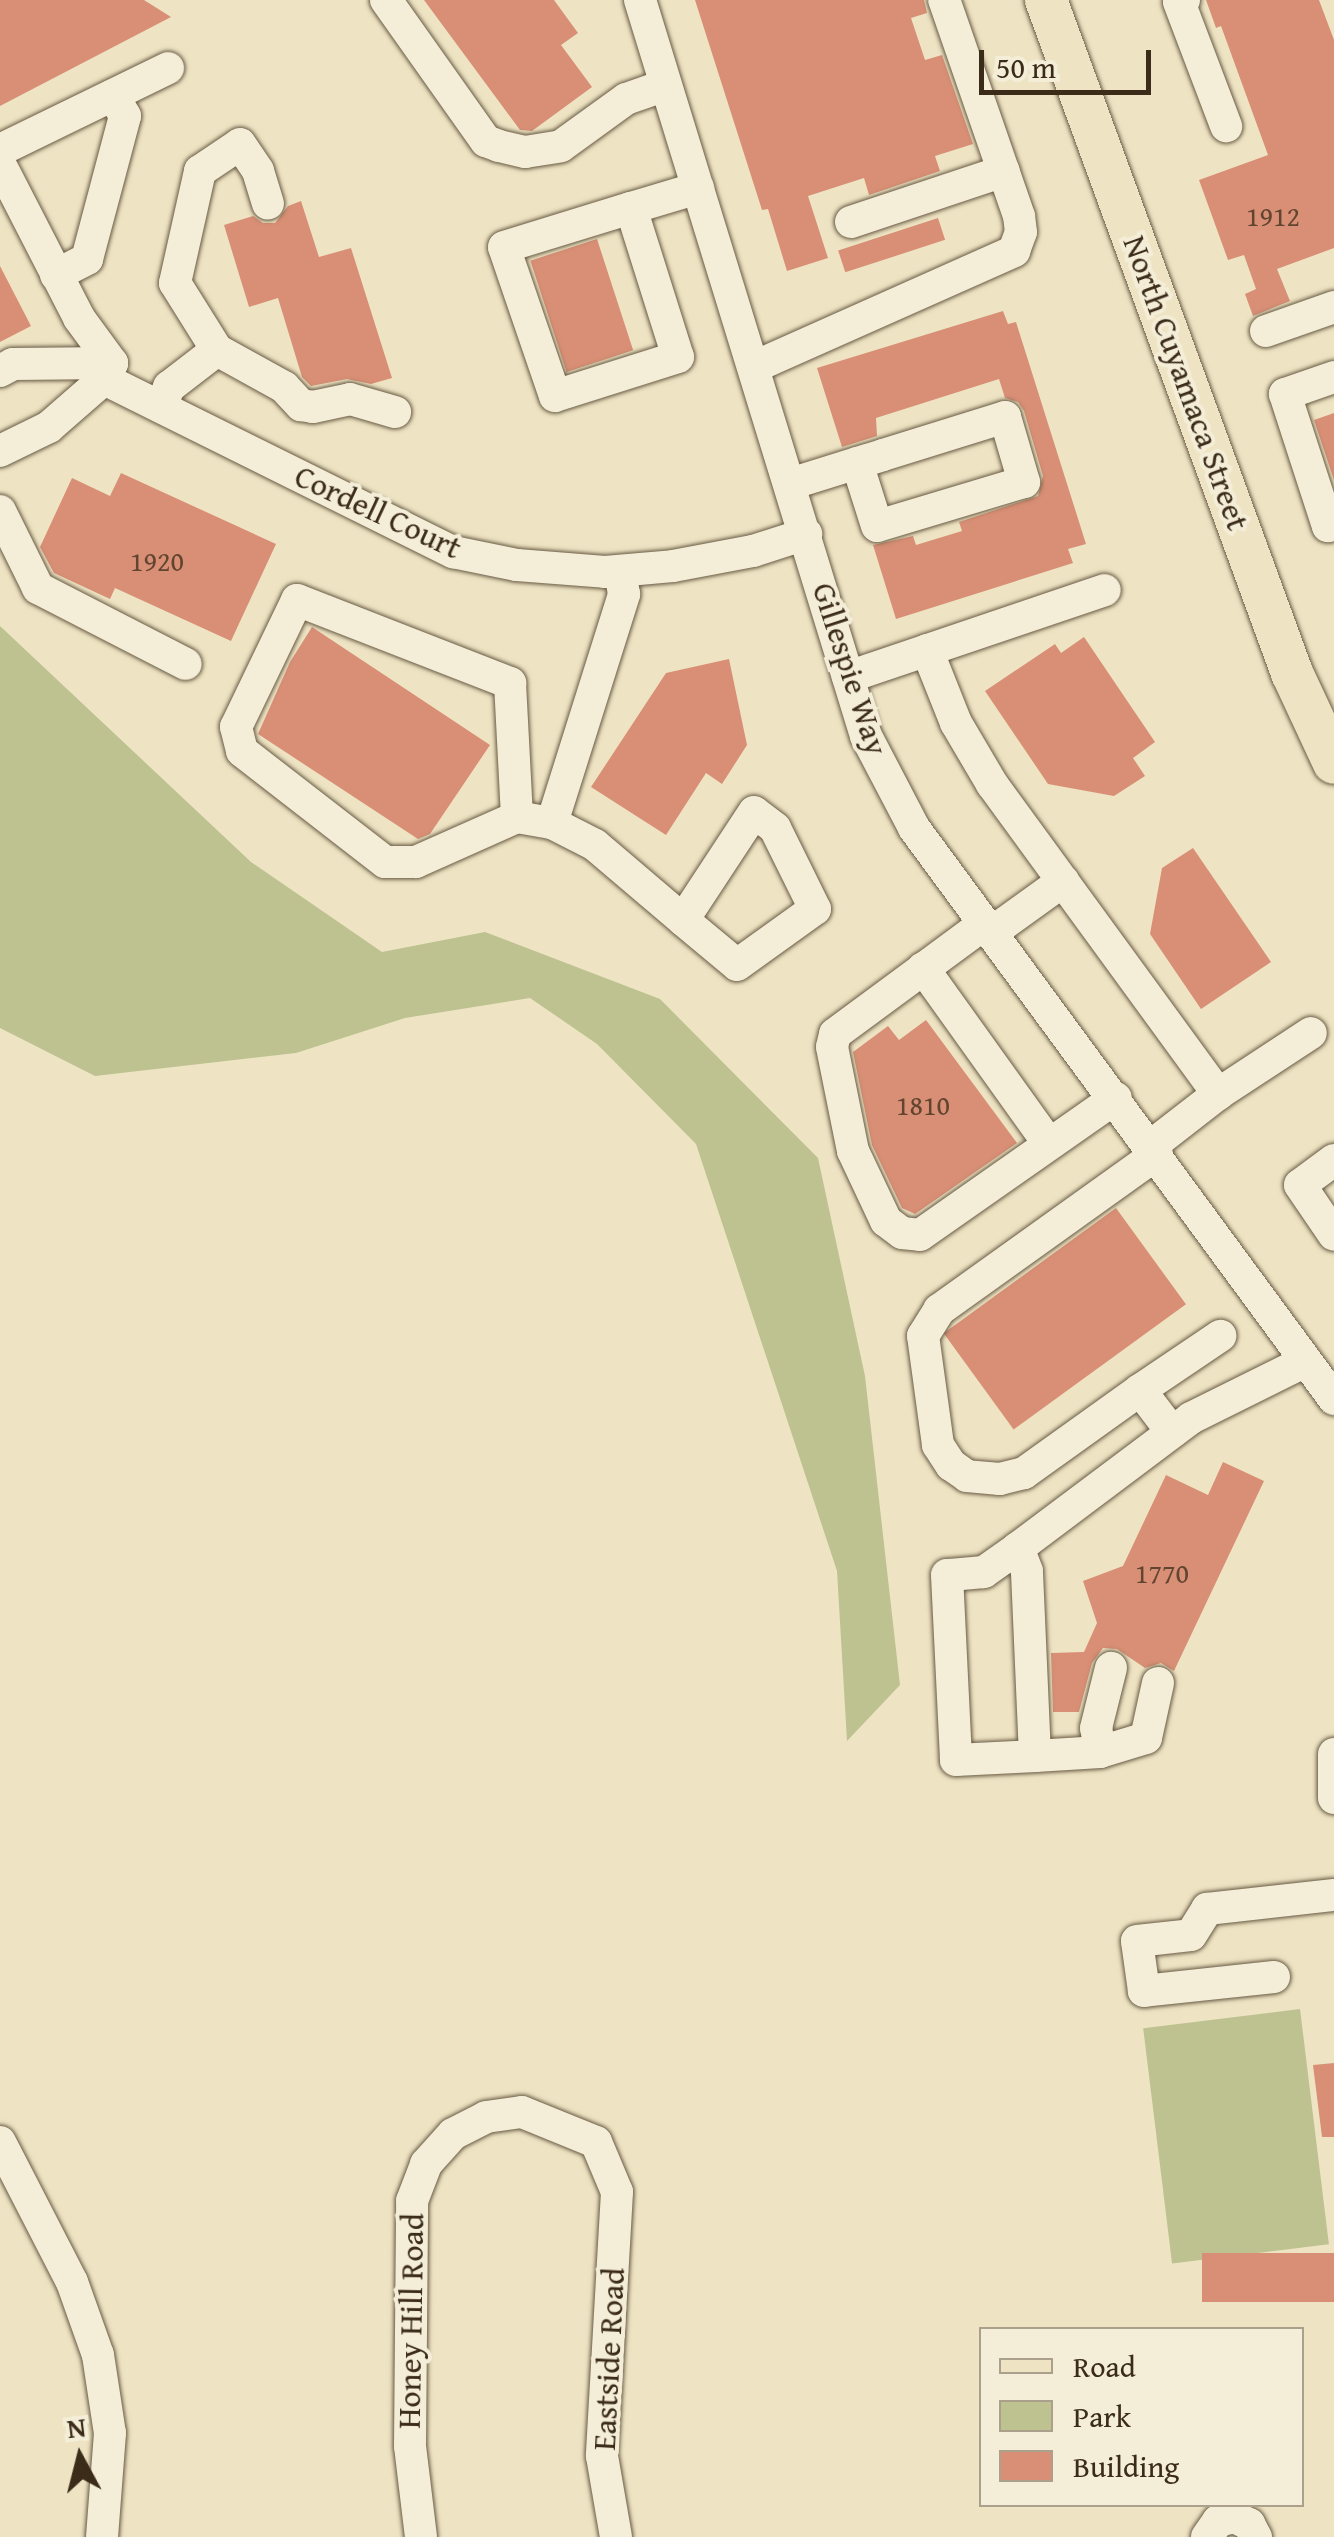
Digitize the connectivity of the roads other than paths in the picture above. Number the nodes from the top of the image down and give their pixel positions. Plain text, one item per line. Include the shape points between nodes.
1 (386, 0) edge
2 (640, 0) edge
3 (944, 0) edge
4 (1046, 0) edge
5 (1184, 0) edge
6 (168, 68) dead end
7 (666, 85) junction
8 (113, 94) junction
9 (1226, 126) dead end
10 (0, 150) edge
11 (0, 164) edge
12 (1004, 171) junction
13 (698, 188) junction
14 (268, 204) dead end
15 (631, 208) junction
16 (851, 222) dead end
17 (56, 275) junction
18 (1334, 306) edge
19 (1266, 331) dead end
20 (217, 350) junction
21 (754, 367) junction
22 (0, 371) edge
23 (108, 371) junction
24 (1334, 376) edge
25 (161, 407) junction
26 (395, 412) dead end
27 (0, 451) edge
28 (857, 463) junction
29 (790, 484) junction
30 (0, 511) edge
31 (1334, 524) edge
32 (806, 534) junction
33 (620, 571) junction
34 (1105, 590) dead end
35 (927, 650) junction
36 (186, 664) dead end
37 (848, 677) junction
38 (1334, 762) edge
39 (516, 817) junction
40 (552, 824) junction
41 (1063, 881) junction
42 (684, 920) junction
43 (988, 928) junction
44 (923, 968) junction
45 (1311, 1033) dead end
46 (1218, 1094) junction
47 (1116, 1098) junction
48 (1049, 1144) junction
49 (1154, 1150) junction
50 (1334, 1160) edge
51 (1334, 1234) edge
52 (1220, 1336) dead end
53 (1306, 1361) junction
54 (1140, 1390) junction
55 (1334, 1400) edge
56 (1172, 1432) junction
57 (1018, 1548) junction
58 (1111, 1668) dead end
59 (1158, 1683) dead end
60 (1100, 1752) junction
61 (1334, 1754) edge
62 (1035, 1756) junction
63 (1334, 1798) edge
64 (1334, 1895) edge
65 (1274, 1978) dead end
66 (3, 2155) edge
67 (616, 2240) joint
68 (102, 2537) edge
69 (421, 2537) edge
70 (616, 2537) edge
71 (1207, 2537) edge
72 (1256, 2537) edge

1 - 7 street via 486,140 498,146 525,152 561,146 626,99
2 - 7 street, Gillespie Way
3 - 12 street
4 - 38 main road, North Cuyamaca Street via 1292,673
5 - 9 street via 1178,2
6 - 8 street
7 - 13 street, Gillespie Way
8 - 10 street
8 - 17 street via 125,116 87,259
11 - 17 street
12 - 16 street
12 - 21 street via 1021,232 1014,251
13 - 15 street
13 - 21 street, Gillespie Way
14 - 20 street via 240,144 200,171 175,283
15 - 15 street via 504,247 555,396 678,357
17 - 23 street
18 - 19 street
20 - 25 street via 169,387
20 - 26 street via 284,387 301,405 350,399
21 - 29 street, Gillespie Way
22 - 23 street via 12,364
23 - 25 street, Cordell Court
23 - 27 street via 48,427
24 - 31 street via 1284,394 1328,526
25 - 33 street, Cordell Court via 453,552 517,565
28 - 28 street via 1005,417 1024,482 877,526
28 - 29 street
29 - 32 street, Gillespie Way
30 - 36 street via 38,588
32 - 33 street, Cordell Court via 753,551
32 - 37 street, Gillespie Way
33 - 40 street via 624,594
34 - 35 street
35 - 37 street
35 - 41 street via 971,750
37 - 43 street, Gillespie Way via 866,736 914,828
39 - 39 street via 510,683 298,600 240,716 236,736 242,751 384,862 416,862
39 - 40 street
40 - 42 street via 596,845
41 - 43 street
41 - 46 street
42 - 42 street via 737,965 814,909 775,828 754,812
43 - 44 street
43 - 47 street, Gillespie Way
44 - 48 street
44 - 48 street via 841,1026 832,1046 853,1151 886,1221 902,1234 920,1235
45 - 46 street
46 - 49 street
47 - 48 street
47 - 49 street, Gillespie Way
49 - 53 street, Gillespie Way
49 - 54 street via 939,1310 924,1336 938,1445 950,1465 968,1476 1024,1473
50 - 51 street via 1300,1184
52 - 54 street
53 - 55 street, Gillespie Way
53 - 56 street
54 - 56 street
56 - 57 street
57 - 62 street via 1027,1571
57 - 62 street via 984,1572 948,1575 956,1760
58 - 60 street via 1096,1728
59 - 60 street via 1146,1738
60 - 62 street
61 - 63 street
64 - 65 street via 1207,1909 1190,1935 1137,1942 1144,1991
66 - 68 street via 72,2282 98,2356 110,2434
67 - 69 street, Honey Hill Road via 617,2192 606,2158 596,2142 554,2122 522,2112 486,2117 453,2134 426,2164 412,2201 408,2289 410,2446
67 - 70 street, Eastside Road via 602,2456
71 - 72 street via 1218,2521 1234,2517

